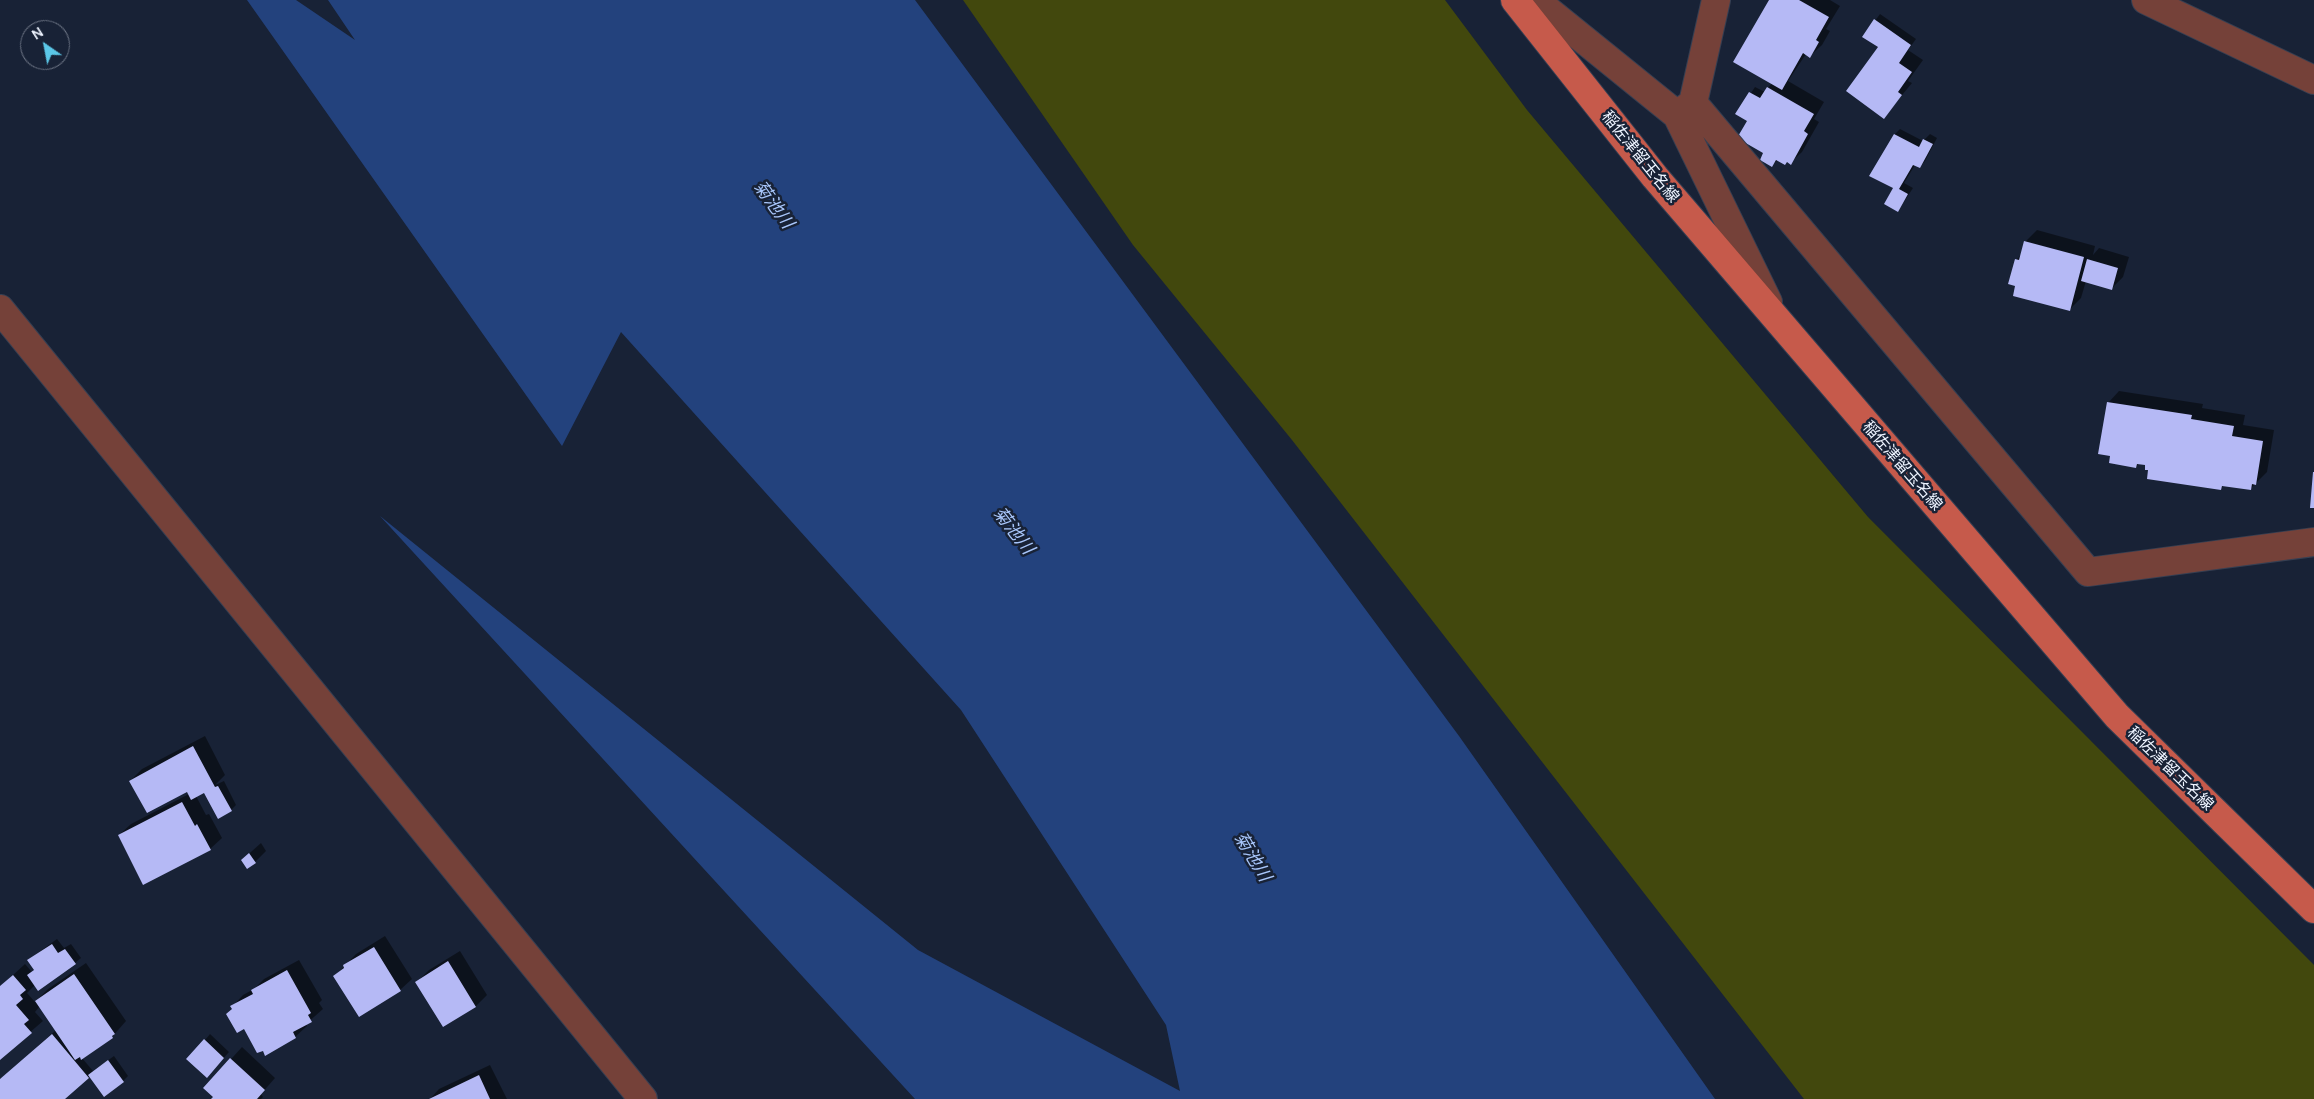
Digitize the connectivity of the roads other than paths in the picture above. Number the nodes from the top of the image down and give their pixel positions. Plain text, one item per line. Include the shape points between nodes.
1 (1515, 0) edge
2 (1535, 0) edge
3 (1716, 0) edge
4 (2146, 0) edge
5 (2314, 80) edge
6 (1685, 109) junction
7 (0, 309) edge
8 (1777, 320) junction
9 (2314, 542) edge
10 (2314, 909) edge
11 (643, 1099) edge

1 - 8 main road, 稲佐津留玉名線 via 1655,177
2 - 6 street
3 - 6 street
4 - 5 street
6 - 8 street
6 - 9 street via 2088,572
7 - 11 street
8 - 10 main road, 稲佐津留玉名線 via 2117,716

